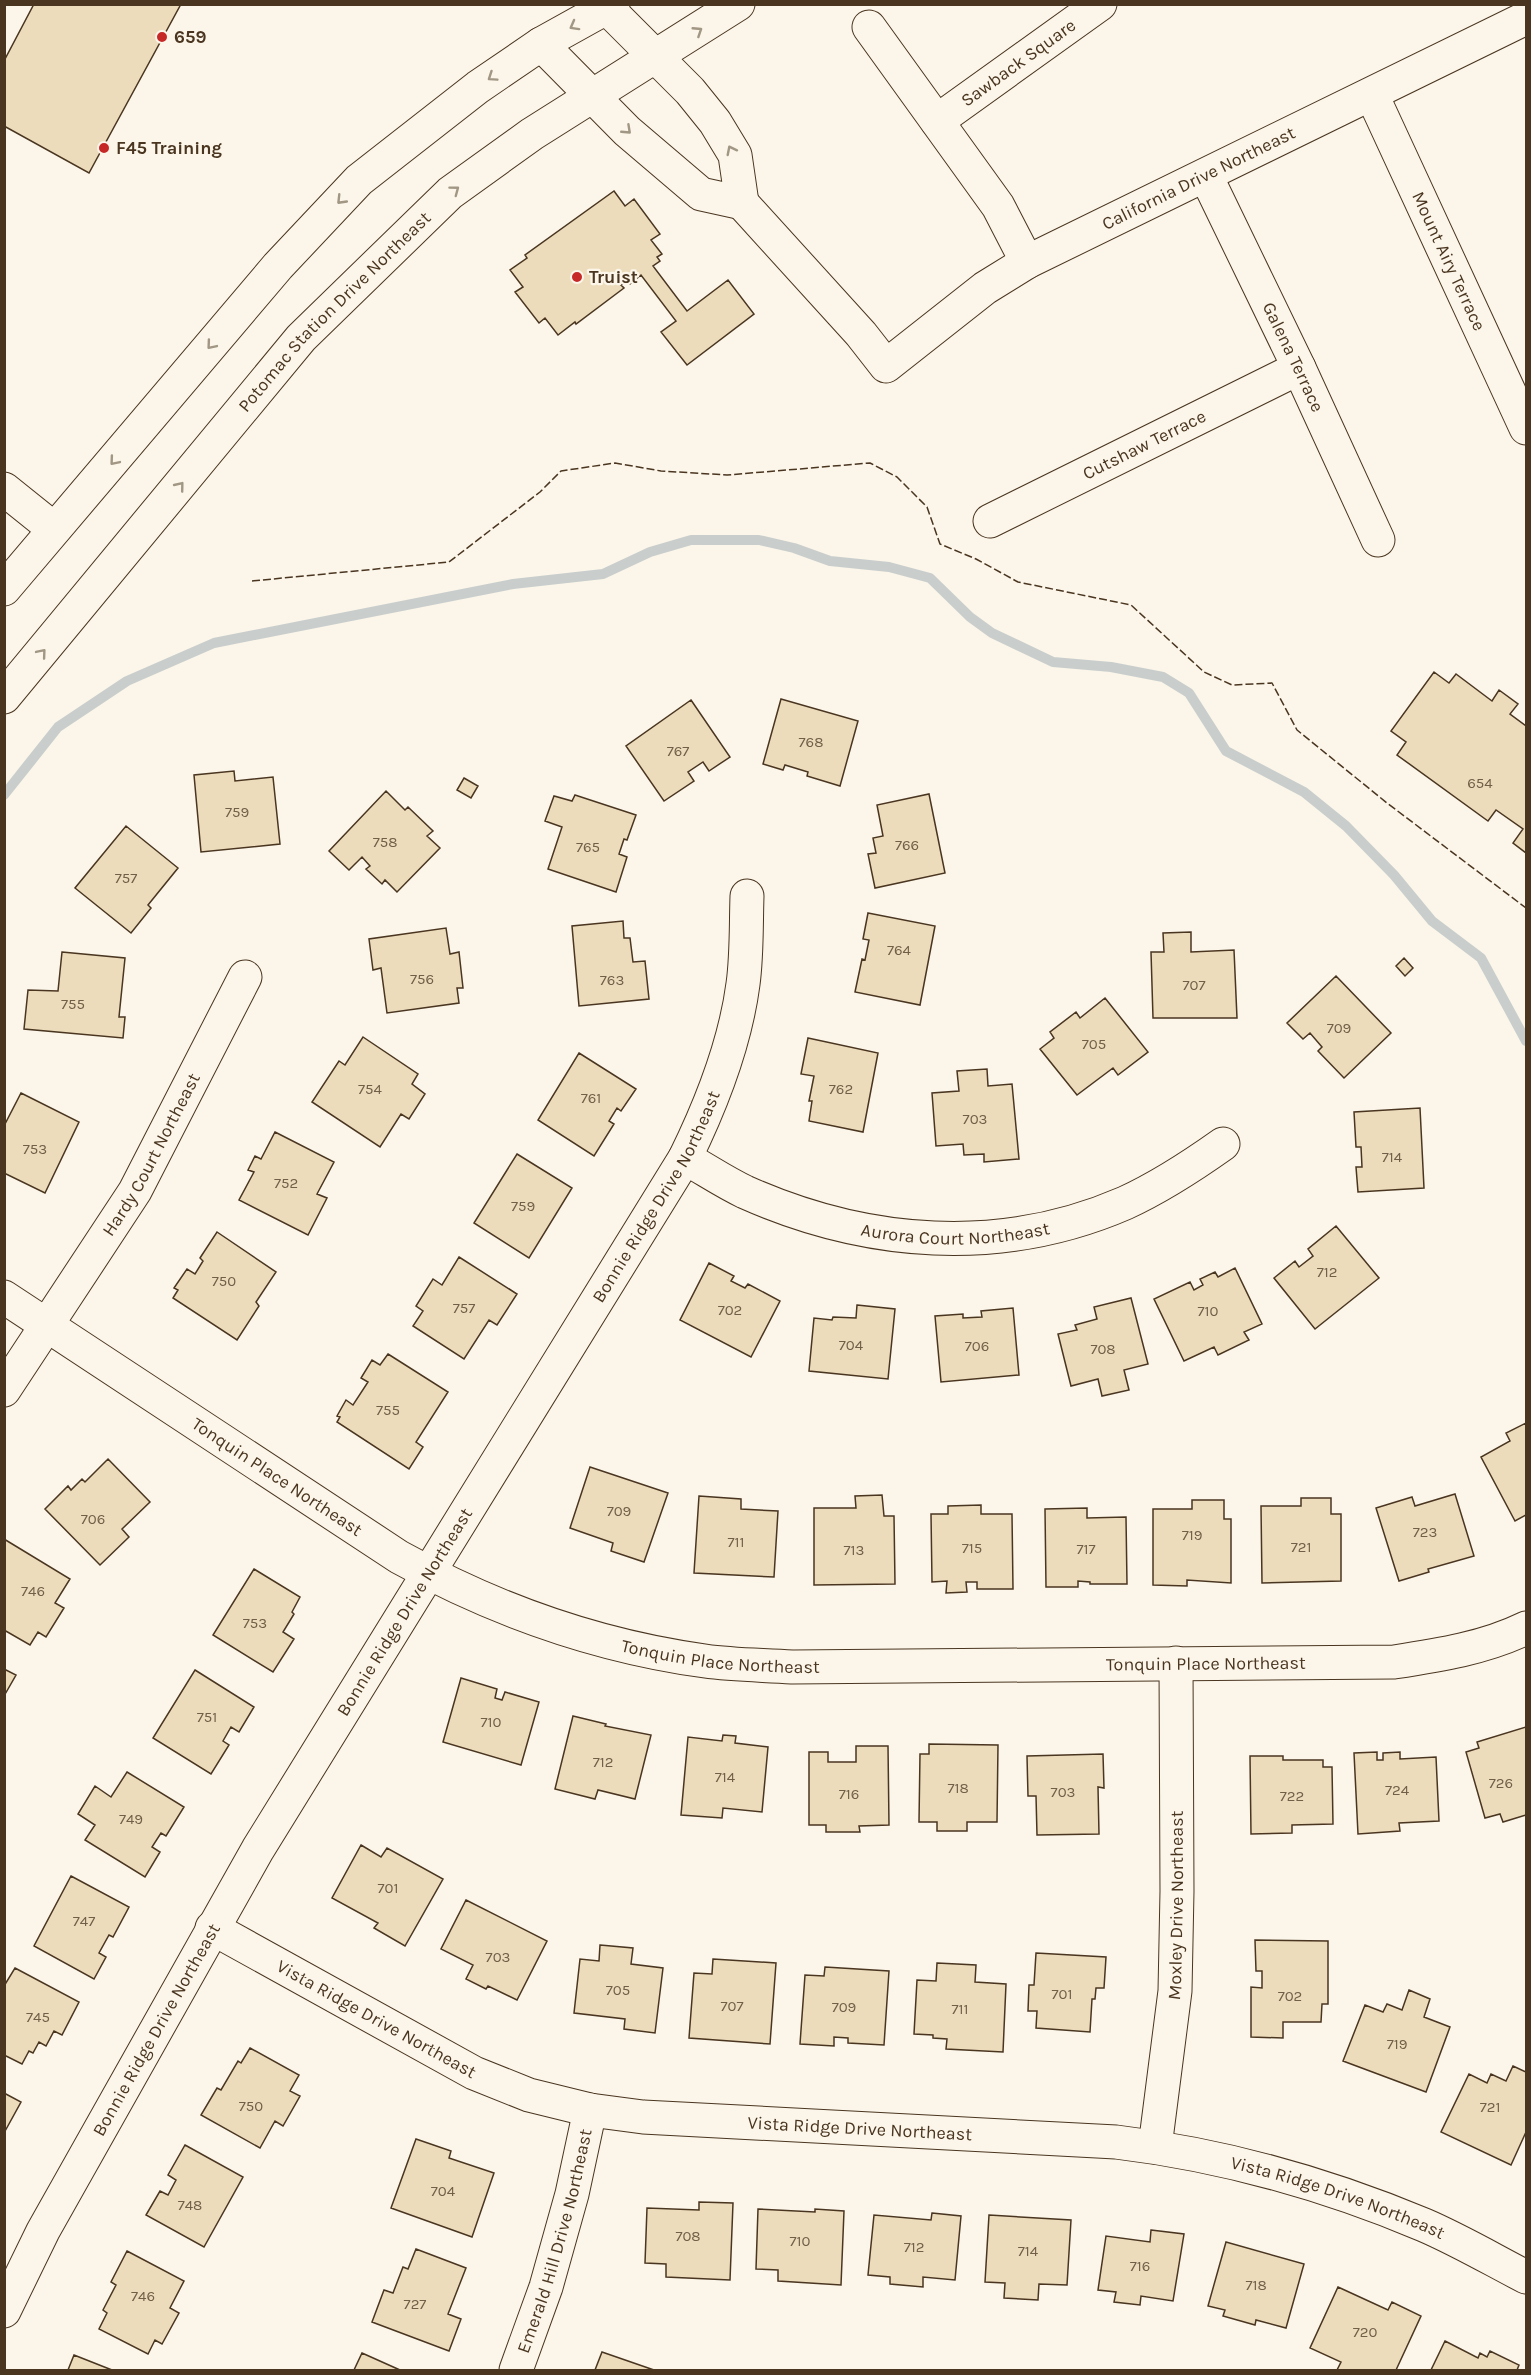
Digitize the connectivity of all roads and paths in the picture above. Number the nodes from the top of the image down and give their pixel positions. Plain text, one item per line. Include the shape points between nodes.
1 (738, 4) edge
2 (1100, 4) edge
3 (610, 6) edge
4 (1527, 18) edge
5 (869, 27) dead end
6 (541, 44) junction
7 (657, 57) junction
8 (1372, 95) junction
9 (593, 97) junction
10 (937, 121) junction
11 (1206, 176) junction
12 (742, 203) junction
13 (1027, 262) junction
14 (1299, 368) junction
15 (1527, 428) edge
16 (4, 489) edge
17 (990, 521) dead end
18 (54, 529) junction
19 (1378, 540) dead end
20 (4, 589) edge
21 (4, 698) edge
22 (747, 896) dead end
23 (245, 977) dead end
24 (1223, 1144) dead end
25 (685, 1158) junction
26 (4, 1297) edge
27 (46, 1326) junction
28 (4, 1390) edge
29 (428, 1573) junction
30 (1527, 1628) edge
31 (1176, 1663) junction
32 (212, 1928) junction
33 (590, 2110) junction
34 (1155, 2147) junction
35 (1527, 2277) edge
36 (4, 2311) edge
37 (516, 2370) edge

7 -> 1 street, Potomac Station Drive Northeast
2 - 10 street, Sawback Square
3 -> 6 street
3 - 7 street
4 - 8 street, California Drive Northeast
5 - 10 street
6 - 9 street
6 -> 18 street via 478,87 360,180 278,266
7 - 9 street, Potomac Station Drive Northeast
12 -> 7 street via 735,155 715,122
8 - 11 street, California Drive Northeast
8 - 15 street, Mount Airy Terrace
9 -> 12 street via 701,194
21 -> 9 street, Potomac Station Drive Northeast via 301,338 450,193 532,134
10 - 13 street via 998,206
11 - 13 street, California Drive Northeast
11 - 14 street, Galena Terrace
12 - 13 street, California Drive Northeast via 886,366 985,288
14 - 17 street, Cutshaw Terrace
14 - 19 street, Galena Terrace
16 - 18 street
18 - 20 street
22 - 25 street, Bonnie Ridge Drive Northeast via 743,983 730,1048 710,1108
23 - 27 street, Hardy Court Northeast via 135,1191
24 - 25 street, Aurora Court Northeast via 1181,1173 1125,1203 1061,1225 999,1237 932,1239 875,1233 806,1216 743,1191
25 - 29 street, Bonnie Ridge Drive Northeast
26 - 27 street, Tonquin Place Northeast
27 - 28 street, Hardy Court Northeast
27 - 29 street, Tonquin Place Northeast
29 - 31 street, Tonquin Place Northeast via 541,1623 623,1646 706,1661 792,1667
29 - 32 street, Bonnie Ridge Drive Northeast
30 - 31 street, Tonquin Place Northeast via 1455,1653 1394,1662
31 - 34 street, Moxley Drive Northeast via 1175,1991
32 - 33 street, Vista Ridge Drive Northeast via 474,2073 529,2095
32 - 36 street, Bonnie Ridge Drive Northeast via 43,2231
33 - 34 street, Vista Ridge Drive Northeast via 643,2117
33 - 37 street, Emerald Hill Drive Northeast via 546,2287
34 - 35 street, Vista Ridge Drive Northeast via 1241,2163 1333,2189 1426,2226

